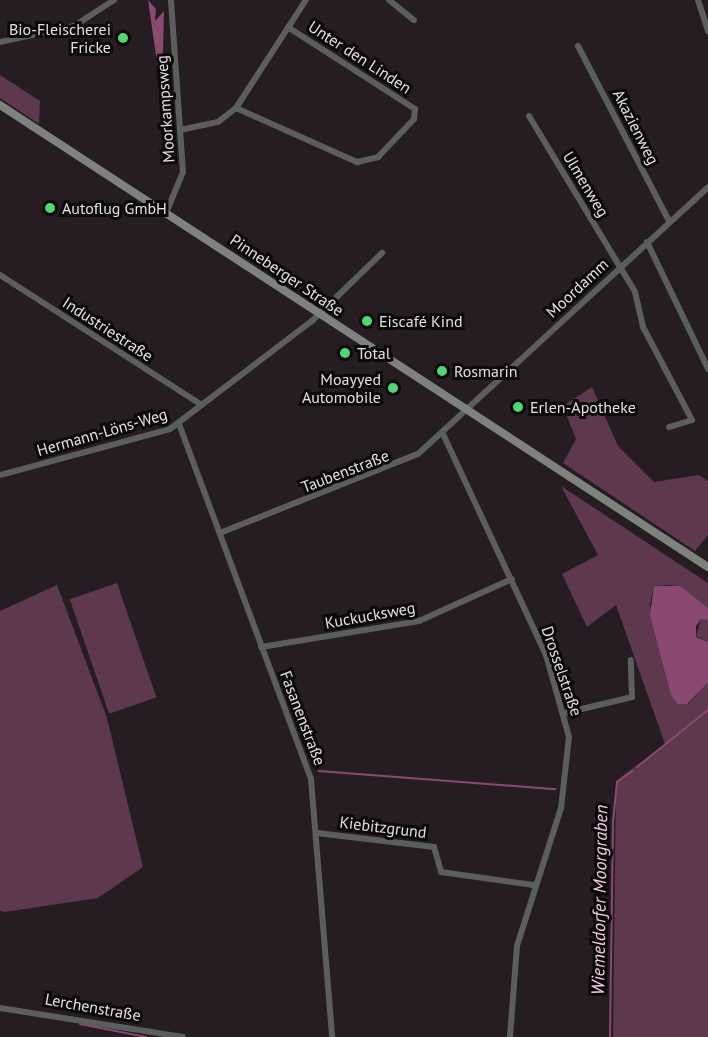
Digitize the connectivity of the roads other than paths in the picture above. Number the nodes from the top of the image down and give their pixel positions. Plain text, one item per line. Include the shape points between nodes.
1 (114, 0) edge
2 (171, 0) edge
3 (306, 0) edge
4 (389, 0) edge
5 (698, 0) edge
6 (414, 21) dead end
7 (288, 27) junction
8 (708, 31) edge
9 (0, 42) edge
10 (578, 46) dead end
11 (0, 105) edge
12 (236, 108) junction
13 (529, 116) dead end
14 (180, 130) junction
15 (708, 186) edge
16 (166, 213) junction
17 (669, 221) junction
18 (647, 242) junction
19 (382, 253) dead end
20 (622, 266) junction
21 (0, 275) edge
22 (319, 314) junction
23 (708, 369) edge
24 (202, 405) junction
25 (467, 412) junction
26 (179, 424) junction
27 (669, 427) dead end
28 (442, 434) junction
29 (0, 475) edge
30 (220, 533) junction
31 (708, 567) edge
32 (512, 579) junction
33 (261, 646) junction
34 (631, 660) dead end
35 (565, 713) junction
36 (317, 833) junction
37 (534, 885) junction
38 (0, 1008) edge
39 (183, 1037) edge
40 (332, 1037) edge
41 (510, 1037) edge

1 - 9 street via 74,26
2 - 14 street, Moorkampsweg
3 - 7 street
4 - 6 street
5 - 8 street
7 - 12 street
7 - 12 street, Unter den Linden via 415,109 414,119 378,157 357,162
10 - 17 street, Akazienweg
11 - 16 main road, Pinneberger Straße
12 - 14 street via 218,122
13 - 20 street, Ulmenweg
14 - 16 street, Moorkampsweg via 183,172
15 - 17 street, Moordamm
16 - 22 main road, Pinneberger Straße
17 - 18 street, Moordamm
18 - 20 street, Moordamm
18 - 23 street
19 - 22 street, Hermann-Löns-Weg
20 - 25 street, Moordamm
20 - 27 street, Ulmenweg via 644,327 692,420
21 - 24 street, Industriestraße
22 - 24 street, Hermann-Löns-Weg
22 - 25 main road, Pinneberger Straße
24 - 26 street, Hermann-Löns-Weg
25 - 28 street, Taubenstraße
25 - 31 main road, Pinneberger Straße
26 - 29 street, Hermann-Löns-Weg
26 - 30 street, Fasanenstraße
28 - 30 street, Taubenstraße via 395,468
28 - 32 street, Drosselstraße
30 - 33 street, Fasanenstraße
32 - 33 street, Kuckucksweg via 419,621
32 - 35 street, Drosselstraße
33 - 36 street, Fasanenstraße via 311,778
34 - 35 street via 632,697
35 - 37 street, Drosselstraße via 571,756 567,783
36 - 37 street, Kiebitzgrund via 434,847 441,872
36 - 40 street, Fasanenstraße
37 - 41 street, Drosselstraße via 517,946
38 - 39 street, Lerchenstraße

